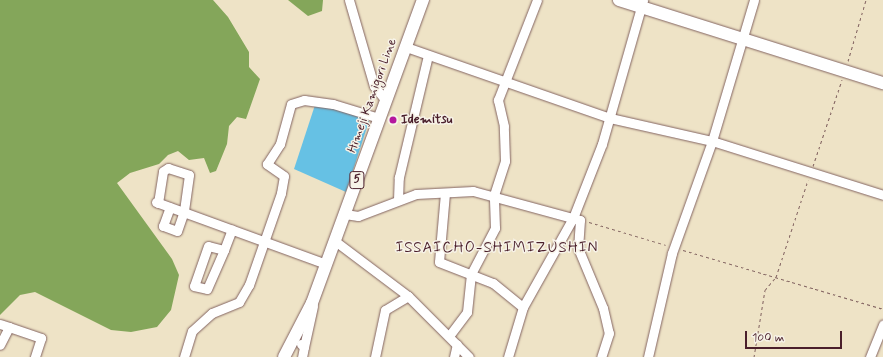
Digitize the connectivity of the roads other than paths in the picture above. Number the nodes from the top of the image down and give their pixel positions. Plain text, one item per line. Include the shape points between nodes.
1 (349, 0) edge
2 (423, 0) edge
3 (537, 0) edge
4 (619, 0) edge
5 (754, 0) edge
6 (642, 3) edge
7 (742, 39) junction
8 (406, 47) junction
9 (428, 55) junction
10 (505, 82) junction
11 (883, 83) edge
12 (386, 101) junction
13 (379, 118) junction
14 (610, 118) junction
15 (712, 141) junction
16 (445, 193) junction
17 (494, 195) junction
18 (883, 195) edge
19 (398, 200) junction
20 (170, 207) junction
21 (184, 211) junction
22 (345, 214) junction
23 (577, 219) junction
24 (232, 229) junction
25 (263, 241) junction
26 (334, 241) junction
27 (224, 250) junction
28 (326, 264) junction
29 (471, 274) junction
30 (408, 296) junction
31 (523, 307) junction
32 (883, 325) edge
33 (4, 326) edge
34 (449, 336) junction
35 (299, 344) junction
36 (457, 344) junction
37 (0, 345) edge
38 (35, 357) edge
39 (184, 357) edge
40 (284, 357) edge
41 (302, 357) edge
42 (375, 357) edge
43 (454, 357) edge
44 (469, 357) edge
45 (508, 357) edge
46 (601, 357) edge
47 (648, 357) edge
48 (870, 357) edge

1 - 12 street via 374,86
2 - 8 main road, Himeji Kamigori Line / 5
3 - 10 street
4 - 6 main road
5 - 7 street
6 - 7 main road
6 - 14 street
7 - 11 main road
7 - 15 street
8 - 9 street
8 - 12 main road, Himeji Kamigori Line / 5
9 - 10 street
9 - 19 street via 399,178
10 - 14 street
10 - 17 street via 498,100 504,126 505,161
12 - 13 main road, Himeji Kamigori Line / 5
13 - 22 main road, Himeji Kamigori Line / 5
13 - 25 street via 333,104 304,100 290,104 280,144 267,164 284,180
14 - 15 street
14 - 23 street
15 - 18 street
15 - 47 street via 675,247
16 - 17 street via 473,191
16 - 19 street via 416,194
16 - 29 street via 439,262
17 - 23 street
17 - 29 street via 494,228
19 - 22 street via 358,216
20 - 21 street
20 - 21 street via 163,226 175,232
20 - 21 street via 157,202 163,171 168,168 189,175
21 - 24 street
22 - 26 main road, Himeji Kamigori Line / 5
23 - 31 street
23 - 46 street via 578,248 603,308 609,333
24 - 25 street
24 - 27 street
25 - 28 street
25 - 39 street via 242,298 201,321 187,340
26 - 28 main road, Himeji Kamigori Line / 5
26 - 30 street
27 - 27 street via 208,246 194,286 207,289
28 - 35 main road, Himeji Kamigori Line / 5
29 - 31 street via 505,291
29 - 34 street via 467,312
30 - 34 street
30 - 42 street via 385,310
31 - 45 street
32 - 48 street
33 - 37 street
33 - 38 street via 42,338
34 - 36 street
35 - 40 main road, Himeji Kamigori Line / 5
35 - 41 street
36 - 43 street
36 - 44 street

